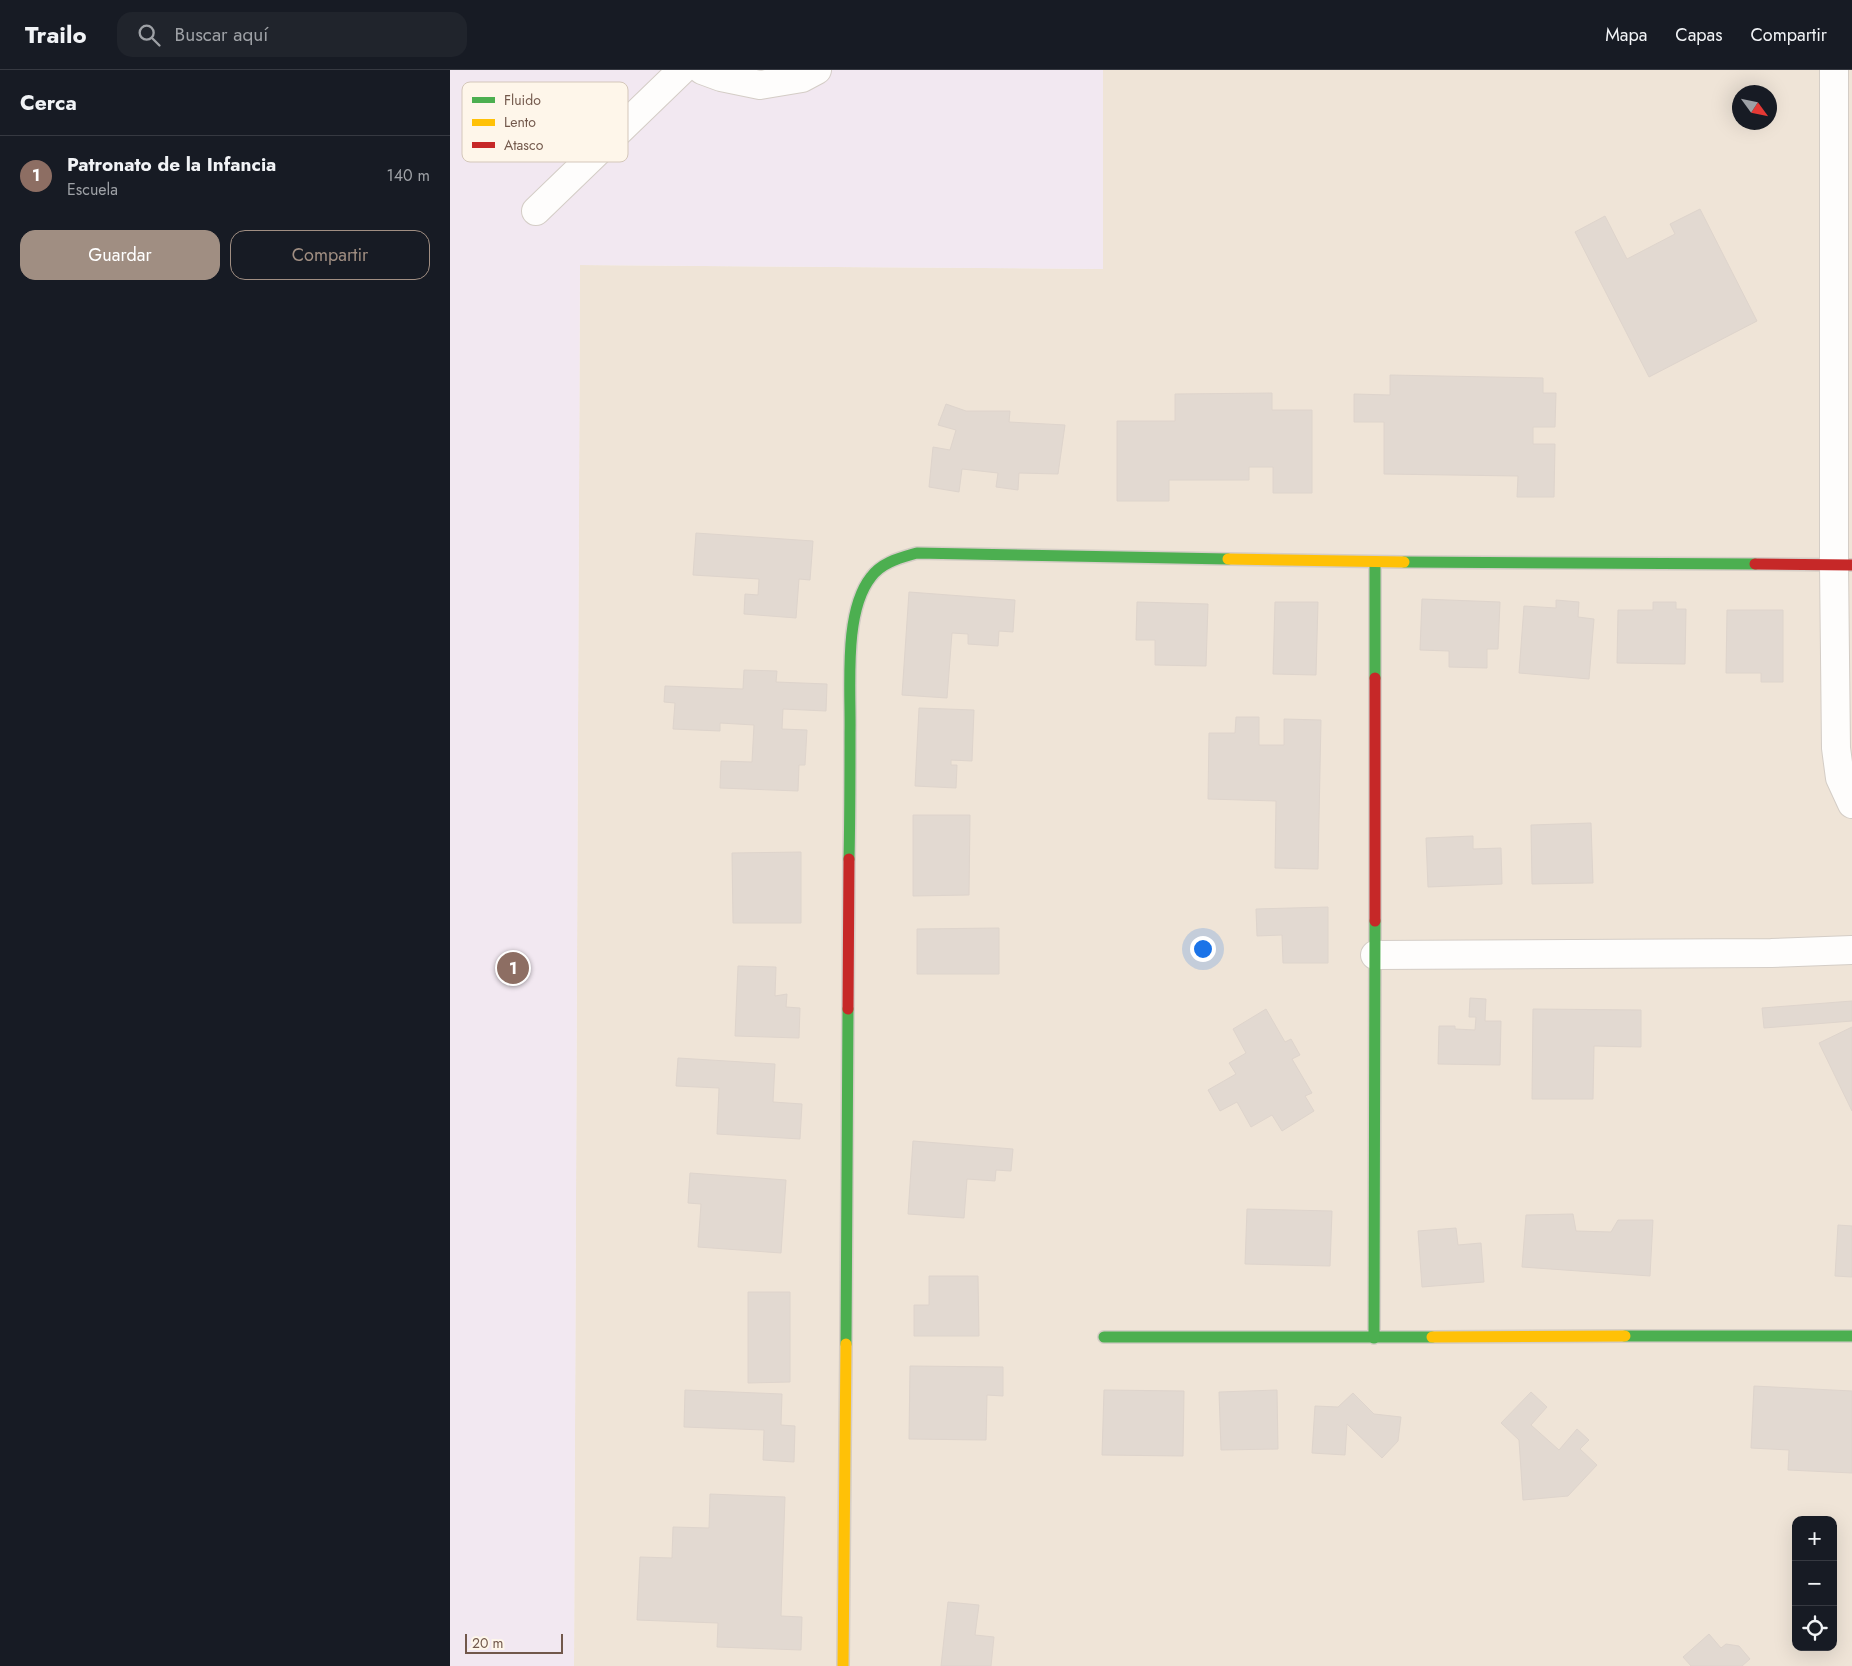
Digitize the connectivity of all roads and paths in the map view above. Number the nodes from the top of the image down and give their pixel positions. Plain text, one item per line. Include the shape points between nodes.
1 (682, 70) edge
2 (702, 70) edge
3 (817, 70) edge
4 (1834, 70) edge
5 (628, 122) edge
6 (587, 162) edge
7 (536, 211) dead end
8 (1843, 360) edge
9 (1375, 562) junction
10 (1843, 565) edge
11 (1844, 748) edge
12 (1852, 804) edge
13 (1852, 950) edge
14 (1375, 955) junction
15 (1852, 1336) edge
16 (1104, 1337) dead end
17 (1374, 1338) junction
18 (843, 1666) edge

1 - 5 street
2 - 3 street via 760,85 802,78
4 - 8 street
6 - 7 street
8 - 10 street
9 - 10 street
9 - 14 street
9 - 18 street via 917,553 886,563 868,579 856,605 851,638
10 - 11 street
11 - 12 street via 1840,778
13 - 14 street
14 - 17 street
15 - 17 street
16 - 17 street

